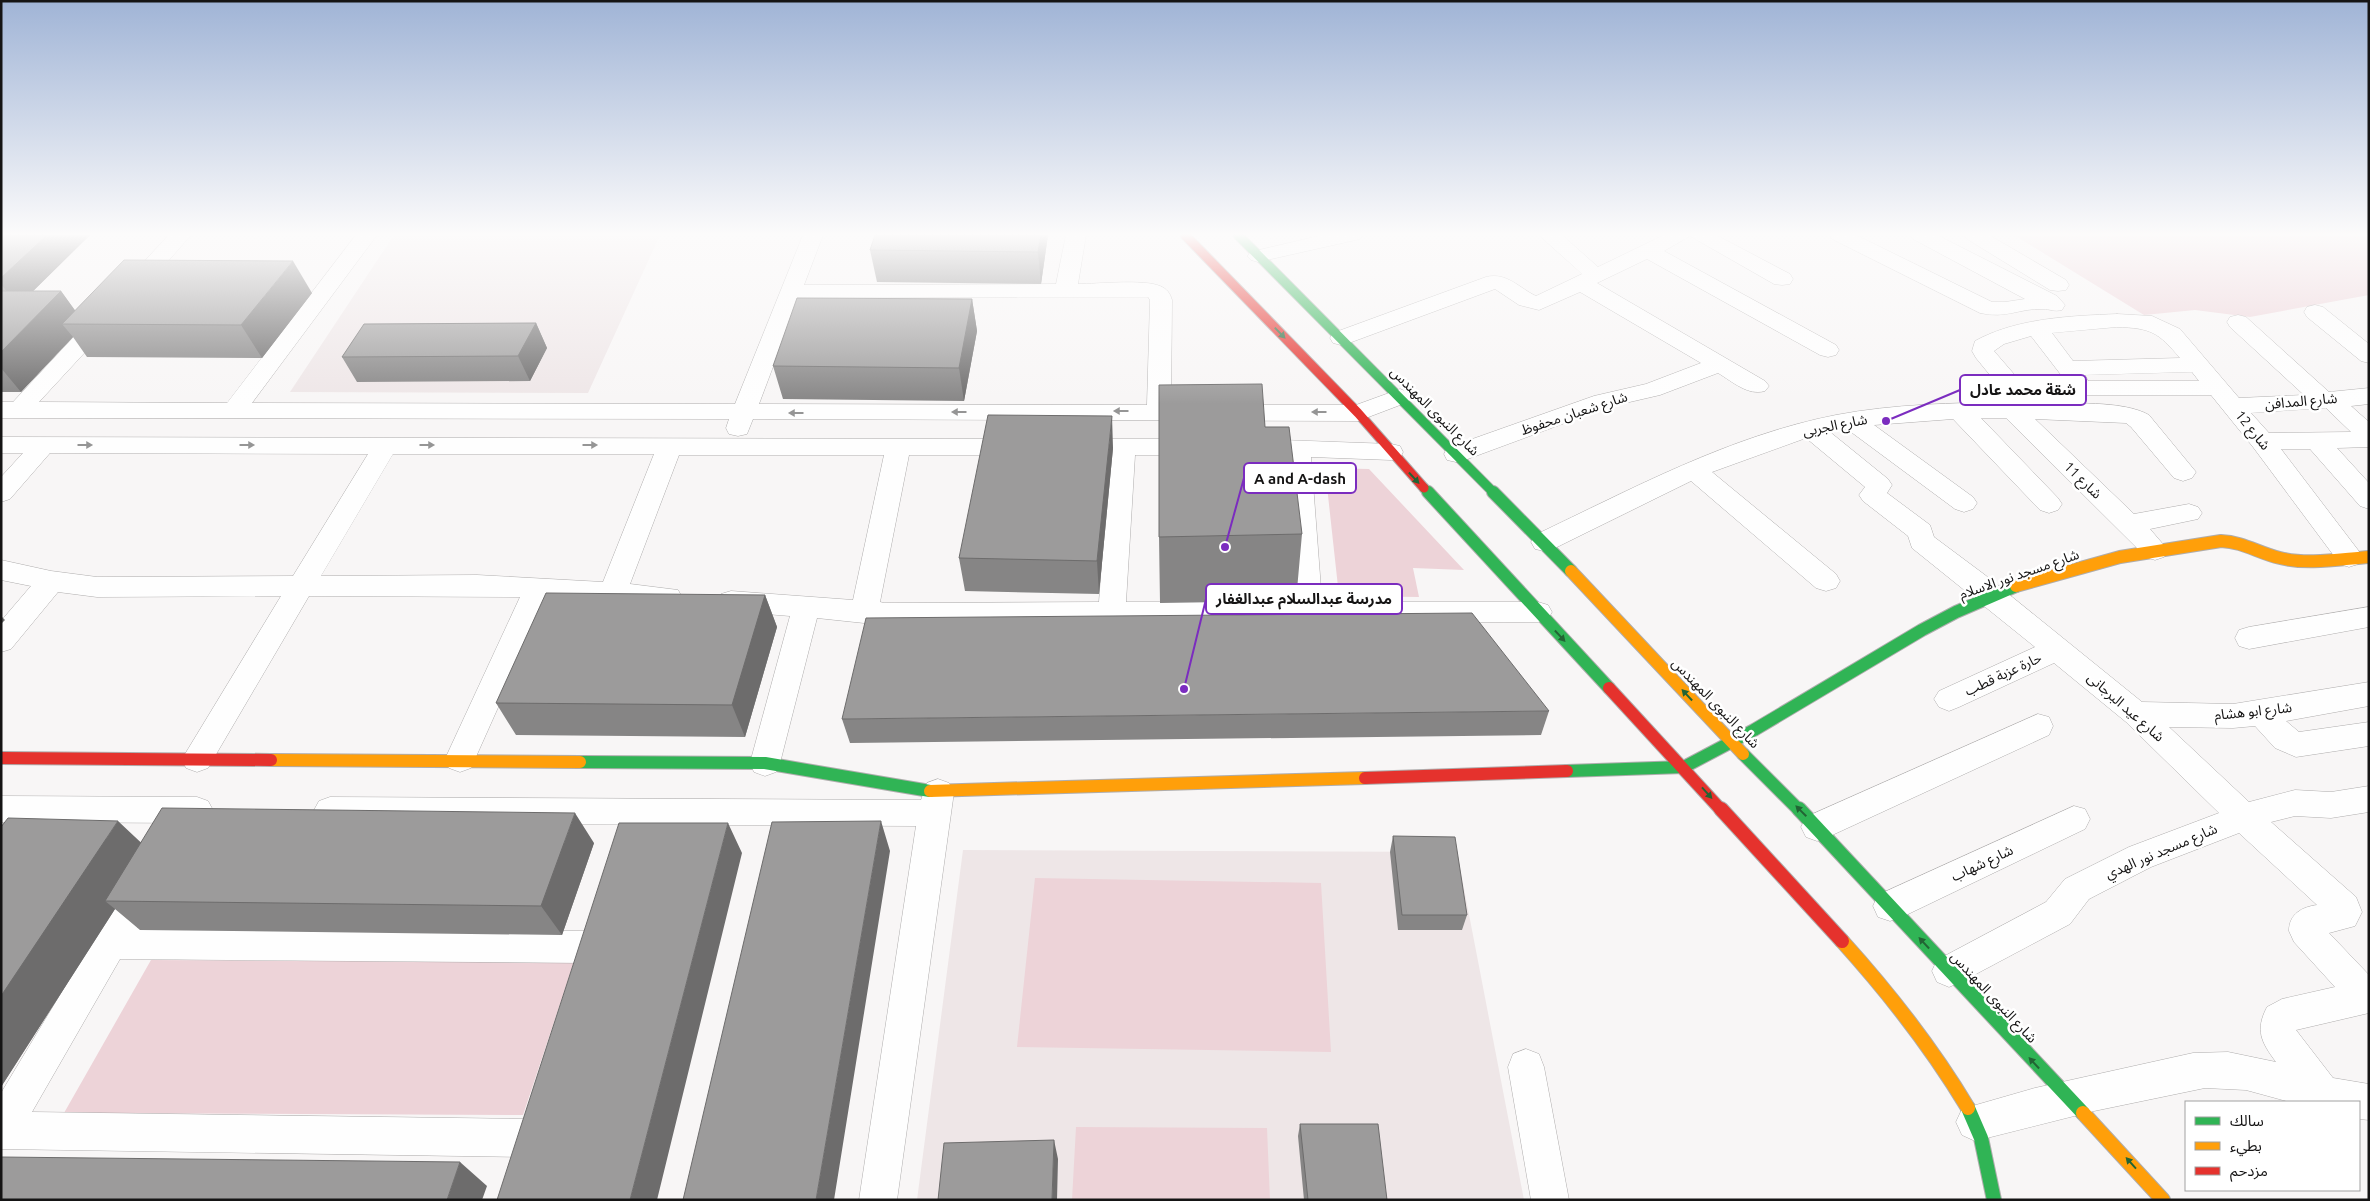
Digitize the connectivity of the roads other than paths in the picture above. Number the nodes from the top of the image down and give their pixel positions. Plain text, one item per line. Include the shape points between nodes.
1 (129, 291) edge
2 (324, 291) edge
3 (878, 291) edge
4 (1154, 291) edge
5 (1240, 291) edge
6 (1293, 291) edge
7 (1469, 291) edge
8 (1514, 291) edge
9 (1561, 291) edge
10 (1607, 291) edge
11 (1721, 291) edge
12 (1952, 291) edge
13 (2048, 291) edge
14 (2050, 291) edge
15 (791, 292) joint
16 (2053, 293) junction
17 (113, 308) junction
18 (2315, 312) dead end
19 (75, 320) edge
20 (2238, 322) dead end
21 (2071, 324) junction
22 (2037, 329) junction
23 (1341, 338) junction
24 (1828, 350) dead end
25 (2369, 356) edge
26 (1721, 364) junction
27 (2198, 365) junction
28 (2066, 368) junction
29 (1757, 386) dead end
30 (2083, 388) junction
31 (2369, 396) edge
32 (1400, 397) junction
33 (2226, 397) junction
34 (2327, 399) junction
35 (10, 410) edge
36 (234, 410) junction
37 (1959, 410) junction
38 (2023, 410) junction
39 (1159, 411) junction
40 (1358, 412) junction
41 (743, 413) junction
42 (2103, 413) junction
43 (1852, 420) junction
44 (1810, 429) junction
45 (2262, 441) junction
46 (2317, 441) junction
47 (44, 445) junction
48 (386, 445) junction
49 (1, 446) edge
50 (670, 446) junction
51 (731, 446) junction
52 (898, 446) junction
53 (1123, 447) junction
54 (1298, 447) junction
55 (1391, 452) junction
56 (1456, 454) junction
57 (1695, 471) junction
58 (2183, 472) dead end
59 (1, 493) edge
60 (2369, 500) edge
61 (1964, 504) dead end
62 (2049, 504) dead end
63 (2189, 513) dead end
64 (2128, 524) junction
65 (1544, 542) junction
66 (2155, 550) junction
67 (2359, 557) edge
68 (1, 570) edge
69 (51, 581) junction
70 (1826, 581) dead end
71 (301, 586) junction
72 (538, 588) junction
73 (613, 592) junction
74 (1992, 597) junction
75 (806, 607) junction
76 (1309, 612) junction
77 (1538, 612) junction
78 (864, 613) junction
79 (1112, 613) junction
80 (2369, 617) edge
81 (2249, 638) dead end
82 (1, 641) edge
83 (2057, 649) junction
84 (2369, 694) edge
85 (1949, 699) dead end
86 (2262, 713) junction
87 (2136, 714) junction
88 (2038, 726) dead end
89 (2369, 734) edge
90 (1733, 744) junction
91 (1, 758) edge
92 (197, 759) junction
93 (460, 760) junction
94 (765, 763) junction
95 (1684, 768) junction
96 (2369, 799) edge
97 (936, 802) junction
98 (1, 808) edge
99 (37, 809) junction
100 (188, 810) junction
101 (227, 810) edge
102 (306, 810) edge
103 (629, 810) junction
104 (2244, 817) junction
105 (2074, 819) dead end
106 (1817, 827) junction
107 (16, 838) edge
108 (618, 847) edge
109 (1890, 906) junction
110 (110, 943) junction
111 (586, 947) edge
112 (1949, 971) junction
113 (2368, 996) edge
114 (1526, 1067) dead end
115 (2323, 1096) junction
116 (2067, 1098) junction
117 (2369, 1102) edge
118 (1975, 1122) junction
119 (1, 1129) edge
120 (515, 1173) edge
121 (878, 1200) edge
122 (1550, 1200) edge
123 (1994, 1200) edge
124 (2163, 1200) edge

1 - 17 street
2 - 36 street
3 - 15 street
4 - 39 street via 1161,300
5 -> 40 street
6 - 23 street, شارع النبوى المهندس
7 - 23 street
8 - 9 street via 1535,303
10 - 26 street
11 - 24 street
12 - 16 street via 1988,308 2005,309
13 - 16 street
14 - 16 street
15 - 41 street
16 - 21 street
17 - 19 street
17 - 35 street
18 - 25 street
20 - 34 street
21 - 22 street, شارع 12
21 - 27 street, شارع 12 via 2152,323 2172,334
22 - 28 street
22 - 38 street, شارع 11 via 1988,342 1984,346 1983,352
23 - 32 street, شارع النبوى المهندس
26 - 29 street
26 - 56 street, شارع شعبان محفوظ via 1652,390 1602,401
27 - 28 street
27 - 33 street, شارع 12
28 - 30 street
30 - 33 street, شارع المدافن
30 - 42 street
31 - 34 street, شارع المدافن
32 - 40 street
32 - 56 street, شارع النبوى المهندس
33 - 34 street, شارع المدافن via 2315,402
33 - 45 street, شارع 12
34 - 46 street via 2368,436 2366,440
35 - 36 street
36 - 41 street
37 - 38 street, شارع الجربى
37 - 43 street, شارع الجربى
37 - 62 street
38 - 42 street, شارع الجربى
38 - 64 street, شارع 11
40 -> 39 street
39 -> 41 street
40 - 55 street
41 - 51 street
42 - 58 street, شارع الجربى via 2137,418
43 - 44 street, شارع الجربى
43 - 61 street
44 - 57 street, شارع الجربى via 1769,440
44 - 74 street, شارع عيد البرجانى via 1879,485 1872,495 1921,532 1921,541
45 - 46 street
45 - 67 street, شارع 12
46 - 60 street
47 -> 48 street
47 - 49 street
47 - 59 street
48 -> 50 street
48 - 71 street
50 - 51 street
50 - 73 street
51 - 52 street
52 - 53 street
52 - 78 street
53 - 54 street
53 - 79 street
54 - 55 street
54 - 76 street
55 -> 77 street
56 - 65 street, شارع النبوى المهندس
57 - 65 street, شارع الجربى
57 - 70 street
63 - 64 street
64 - 66 street, شارع 11
90 -> 65 street, شارع النبوى المهندس
66 - 67 street, شارع مسجد نور الاسلام via 2224,540 2242,542 2287,560
66 - 74 street, شارع مسجد نور الاسلام via 2076,569
68 - 69 street
69 - 71 street via 97,587
69 - 82 street
71 - 72 street
71 - 92 street
72 - 73 street
72 - 93 street
73 - 75 street
74 - 83 street, شارع عيد البرجانى
74 - 90 street, شارع مسجد نور الاسلام via 1927,627
75 - 78 street
75 - 94 street
76 - 77 street
76 - 79 street
77 -> 95 street
78 - 79 street
80 - 81 street
83 - 85 street, حارة عزبة قطب
83 - 87 street, شارع عيد البرجانى
84 - 86 street, شارع ابو هشام
86 - 87 street, شارع ابو هشام via 2233,716
86 - 89 street via 2281,736 2296,745
87 - 104 street, شارع عيد البرجانى
88 - 106 street
90 - 95 street, شارع مسجد نور الاسلام
106 -> 90 street, شارع النبوى المهندس
91 - 92 street
92 - 93 street
93 - 94 street
94 - 97 street
95 - 97 street
95 -> 118 street via 1883,988 1942,1066
96 - 104 street, شارع مسجد نور الهدي via 2331,805 2294,803
97 - 103 street via 773,826
97 - 121 street
98 - 99 street
99 - 100 street
99 - 107 street
100 - 101 street
100 - 110 street
102 - 103 street
103 - 108 street
104 - 112 street, شارع مسجد نور الهدي via 2140,856 2086,883 2058,913
104 - 113 street, شارع عيد البرجانى via 2344,908 2343,916 2311,921 2306,931
105 - 109 street, شارع شهاب
106 - 109 street, شارع النبوى المهندس
112 -> 109 street, شارع النبوى المهندس
110 - 111 street
110 - 119 street
116 -> 112 street, شارع النبوى المهندس
113 - 115 street via 2282,1016 2278,1021 2276,1028 2280,1038
114 - 122 street
115 - 116 street via 2274,1078 2228,1070 2186,1072
115 - 117 street
116 - 118 street
124 -> 116 street, شارع النبوى المهندس
118 - 123 street
119 - 120 street via 530,1124

